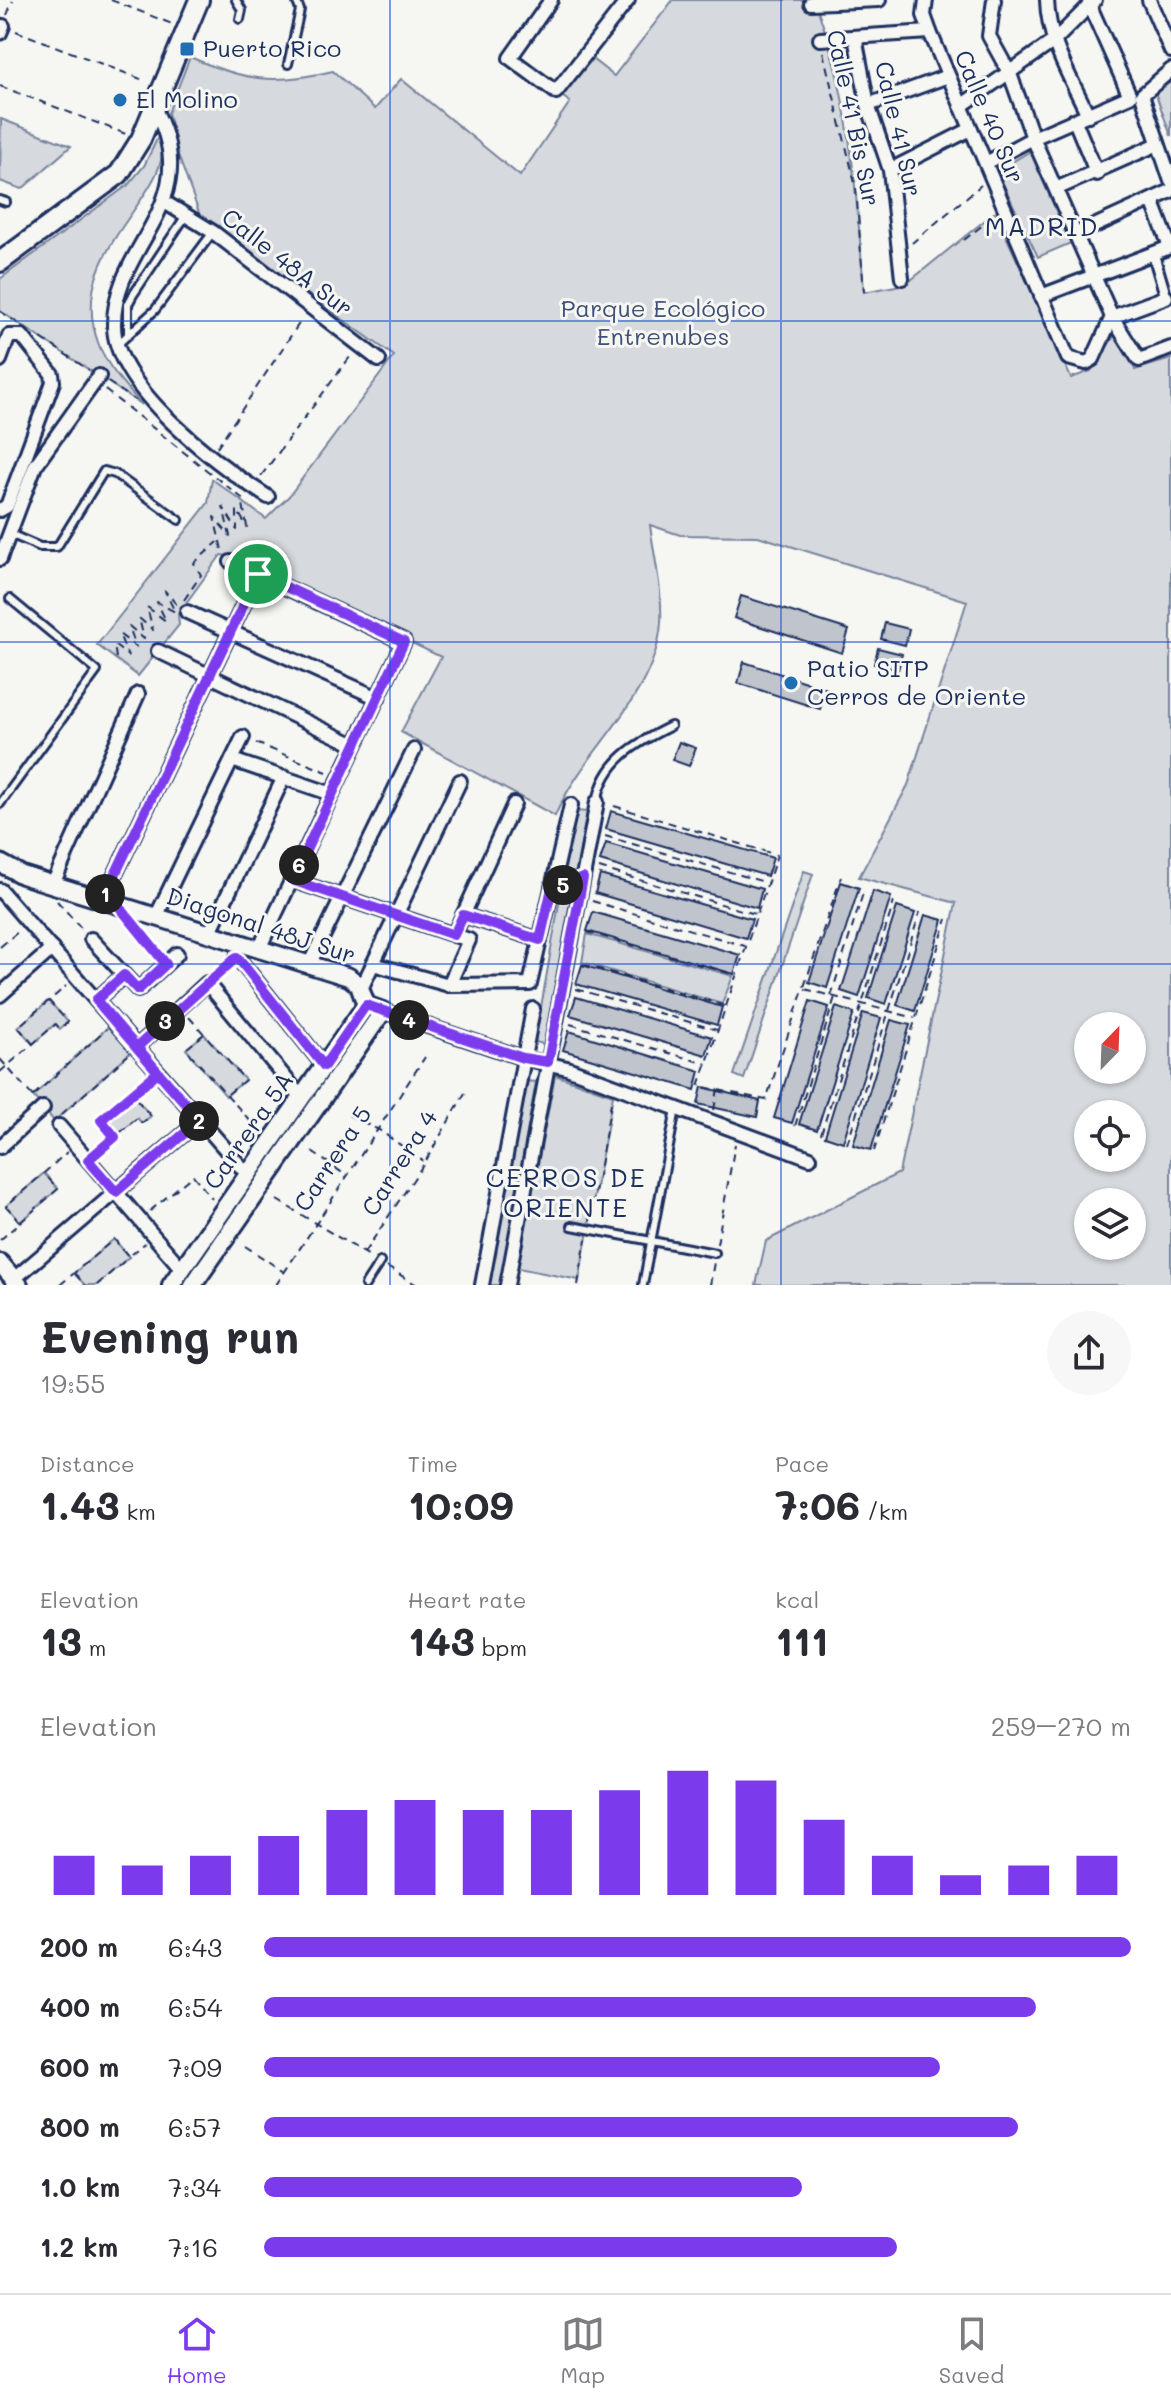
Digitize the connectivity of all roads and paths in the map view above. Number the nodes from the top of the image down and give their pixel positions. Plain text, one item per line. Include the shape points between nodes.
1 (13, 0) edge
2 (111, 0) edge
3 (199, 0) edge
4 (236, 0) edge
5 (296, 0) edge
6 (551, 0) edge
7 (628, 0) edge
8 (879, 0) edge
9 (926, 0) edge
10 (994, 0) edge
11 (1149, 0) edge
12 (1092, 2) edge
13 (811, 3) dead end
14 (1047, 6) edge
15 (240, 19) dead end
16 (172, 24) dead end
17 (1, 30) edge
18 (930, 32) junction
19 (855, 37) junction
20 (820, 39) joint
21 (1054, 41) junction
22 (1171, 51) edge
23 (288, 64) dead end
24 (1171, 70) edge
25 (1010, 74) junction
26 (948, 76) junction
27 (146, 81) dead end
28 (0, 86) edge
29 (1136, 95) junction
30 (868, 105) junction
31 (961, 106) junction
32 (154, 108) junction
33 (1088, 115) junction
34 (1075, 121) junction
35 (971, 129) junction
36 (123, 132) dead end
37 (1033, 138) junction
38 (1158, 144) junction
39 (986, 163) junction
40 (890, 170) junction
41 (1097, 174) junction
42 (992, 176) junction
43 (1171, 181) edge
44 (1058, 188) junction
45 (1171, 191) edge
46 (1152, 200) junction
47 (166, 203) junction
48 (1004, 209) junction
49 (187, 214) junction
50 (213, 232) junction
51 (1077, 234) junction
52 (964, 240) dead end
53 (1170, 247) edge
54 (1153, 253) junction
55 (899, 254) junction
56 (0, 262) edge
57 (130, 267) junction
58 (145, 275) junction
59 (1096, 275) junction
60 (902, 278) dead end
61 (864, 292) dead end
62 (1041, 296) junction
63 (1166, 297) joint
64 (310, 308) junction
65 (0, 311) edge
66 (1112, 317) junction
67 (28, 330) dead end
68 (128, 333) junction
69 (40, 338) dead end
70 (118, 344) junction
71 (358, 345) junction
72 (1171, 348) edge
73 (0, 360) edge
74 (379, 360) dead end
75 (97, 379) junction
76 (142, 405) dead end
77 (212, 455) junction
78 (253, 488) junction
79 (268, 497) dead end
80 (0, 510) edge
81 (179, 520) dead end
82 (10, 534) junction
83 (219, 541) junction
84 (0, 559) edge
85 (231, 562) joint
86 (258, 574) junction
87 (10, 599) dead end
88 (187, 612) dead end
89 (231, 632) junction
90 (158, 651) dead end
91 (116, 658) dead end
92 (210, 676) junction
93 (138, 694) dead end
94 (378, 698) junction
95 (671, 726) dead end
96 (243, 737) joint
97 (355, 745) junction
98 (414, 750) dead end
99 (232, 760) junction
100 (284, 777) junction
101 (340, 777) junction
102 (460, 781) dead end
103 (332, 794) junction
104 (597, 799) joint
105 (0, 804) edge
106 (514, 804) dead end
107 (571, 805) dead end
108 (614, 806) dead end
109 (605, 836) dead end
110 (0, 863) edge
111 (599, 868) dead end
112 (841, 877) dead end
113 (583, 878) junction
114 (292, 880) junction
115 (45, 882) junction
116 (768, 883) junction
117 (552, 888) junction
118 (0, 890) edge
119 (864, 890) dead end
120 (342, 897) junction
121 (592, 901) dead end
122 (110, 902) junction
123 (894, 902) dead end
124 (920, 912) dead end
125 (757, 914) junction
126 (396, 915) junction
127 (463, 915) junction
128 (156, 917) junction
129 (947, 919) dead end
130 (28, 922) junction
131 (587, 932) dead end
132 (209, 934) junction
133 (454, 935) junction
134 (91, 939) joint
135 (540, 940) junction
136 (746, 946) junction
137 (0, 947) edge
138 (52, 949) junction
139 (259, 949) junction
140 (177, 954) dead end
141 (237, 957) joint
142 (166, 964) junction
143 (373, 964) junction
144 (582, 964) dead end
145 (309, 965) junction
146 (124, 975) junction
147 (736, 976) junction
148 (76, 977) junction
149 (207, 983) junction
150 (449, 985) junction
151 (576, 989) dead end
152 (804, 989) junction
153 (0, 995) edge
154 (364, 997) junction
155 (833, 997) junction
156 (96, 1000) junction
157 (49, 1001) junction
158 (862, 1004) junction
159 (726, 1006) junction
160 (181, 1007) junction
161 (533, 1009) dead end
162 (383, 1011) junction
163 (889, 1011) junction
164 (916, 1018) junction
165 (114, 1021) junction
166 (570, 1024) dead end
167 (718, 1031) junction
168 (204, 1034) junction
169 (33, 1044) junction
170 (137, 1047) junction
171 (425, 1057) dead end
172 (523, 1058) junction
173 (0, 1059) edge
174 (548, 1062) junction
175 (707, 1064) junction
176 (7, 1066) junction
177 (324, 1066) junction
178 (0, 1072) edge
179 (158, 1072) junction
180 (614, 1086) junction
181 (718, 1089) junction
182 (465, 1093) dead end
183 (132, 1094) junction
184 (33, 1096) junction
185 (226, 1096) junction
186 (302, 1098) junction
187 (43, 1108) joint
188 (676, 1109) junction
189 (349, 1115) dead end
190 (713, 1115) dead end
191 (200, 1120) junction
192 (57, 1124) joint
193 (795, 1126) dead end
194 (379, 1130) junction
195 (737, 1131) junction
196 (821, 1134) dead end
197 (115, 1137) junction
198 (270, 1143) junction
199 (847, 1144) dead end
200 (75, 1145) junction
201 (0, 1147) edge
202 (874, 1151) dead end
203 (312, 1152) dead end
204 (810, 1158) dead end
205 (88, 1160) junction
206 (425, 1162) junction
207 (44, 1173) junction
208 (248, 1175) junction
209 (348, 1177) junction
210 (116, 1192) junction
211 (277, 1200) dead end
212 (222, 1211) junction
213 (140, 1219) junction
214 (21, 1222) junction
215 (317, 1224) junction
216 (572, 1226) dead end
217 (588, 1229) junction
218 (154, 1235) junction
219 (0, 1240) edge
220 (651, 1241) junction
221 (245, 1246) dead end
222 (364, 1253) junction
223 (715, 1253) junction
224 (129, 1257) junction
225 (380, 1262) junction
226 (0, 1263) edge
227 (182, 1269) junction
228 (74, 1273) junction
229 (284, 1273) junction
230 (16, 1282) edge
231 (60, 1285) edge
232 (85, 1285) edge
233 (97, 1285) edge
234 (171, 1285) edge
235 (193, 1285) edge
236 (276, 1285) edge
237 (365, 1285) edge
238 (417, 1285) edge
239 (482, 1285) edge
240 (507, 1285) edge
241 (578, 1285) edge
242 (643, 1285) edge
243 (710, 1285) edge

1 - 17 path
2 - 16 path
3 - 32 main road
4 - 15 lane
5 - 23 lane via 300,10
6 - 7 street via 510,58 556,92
8 - 13 street
9 - 18 street, Calle 40 Sur
10 - 25 street via 988,31
11 - 22 street
12 - 21 street
12 - 29 street
14 - 21 street
17 - 27 path
18 - 19 street
18 - 26 street, Calle 40 Sur
19 - 20 street
19 - 30 street, Calle 41 Sur
20 - 61 path, Calle 41 Bis Sur via 856,187
21 - 25 street
21 - 33 street
24 - 29 street
25 - 31 street
25 - 37 street
26 - 30 street
26 - 31 street, Calle 40 Sur
28 - 36 path
29 - 33 street
29 - 38 street
30 - 40 street, Calle 41 Sur
31 - 35 street, Calle 40 Sur
32 - 47 street via 170,154
32 - 56 main road via 134,155 119,174
33 - 34 street
34 - 37 street
34 - 41 street
35 - 39 street, Calle 40 Sur
35 - 40 street
37 - 39 street
37 - 44 street
38 - 41 street
38 - 43 street
39 - 42 street, Calle 40 Sur
40 - 55 street, Calle 41 Sur
41 - 44 street
42 - 48 street, Calle 40 Sur
42 - 55 path
44 - 51 street
45 - 46 street
46 - 51 street
46 - 53 street
47 - 49 street, Calle 48A Sur
47 - 57 street
48 - 52 path
48 - 62 street, Calle 40 Sur
49 - 50 street, Calle 48A Sur
49 - 58 lane
50 - 64 street, Calle 48A Sur
50 - 68 lane via 155,310
51 - 59 street
53 - 54 street
54 - 59 street
54 - 63 street
55 - 60 street, Calle 41 Sur
57 - 58 lane
57 - 70 street via 114,325
58 - 68 lane via 128,304
59 - 62 street
59 - 66 street
62 - 66 street, Calle 40 Sur via 1068,358 1078,363 1093,359
63 - 66 street
64 - 71 street, Calle 48A Sur
64 - 77 path
65 - 67 path
66 - 72 street via 1139,360
68 - 70 lane
69 - 75 path
70 - 77 street via 139,385 174,427
71 - 74 street, Calle 48A Sur
71 - 78 path
73 - 80 street via 9,336 22,336 53,382 7,506
75 - 76 path
75 - 82 street via 35,466
75 - 83 path via 242,498 247,527 237,510 237,530 223,507 230,536 214,517
77 - 78 street
78 - 79 street
81 - 82 lane via 104,471 57,547 40,547
82 - 84 street
83 - 85 path via 224,559
83 - 91 path via 194,563 201,575 179,607 165,591 175,612 157,602 166,621 147,607 153,630 139,618 144,639 129,626 136,647 119,634 128,656 114,645
85 - 86 street
86 - 89 street
86 - 94 street via 404,642
87 - 105 lane via 97,671
88 - 89 street
89 - 92 street
89 - 94 street
90 - 92 street
92 - 97 street
92 - 122 street
93 - 115 street
94 - 97 street
95 - 104 lane via 619,757
96 - 99 street
96 - 101 path
97 - 101 street
98 - 120 street
99 - 100 street
99 - 128 street
100 - 103 street
100 - 132 street
101 - 103 street
102 - 126 street, Carrera 5A
103 - 114 street
104 - 113 street
106 - 127 street
107 - 117 street
108 - 116 path via 777,855
109 - 116 path
110 - 115 street, Diagonal 48J Sur
111 - 125 path
112 - 152 path
113 - 117 street
113 - 174 street
114 - 120 street
114 - 139 street
115 - 122 street, Diagonal 48J Sur
115 - 134 path
116 - 125 path
117 - 135 street
118 - 130 street
119 - 155 path
120 - 126 street
120 - 145 street
121 - 136 path
122 - 128 street, Diagonal 48J Sur
122 - 142 path
123 - 158 path
124 - 163 path
125 - 136 path
126 - 133 street
126 - 143 street, Carrera 5A
127 - 133 street
127 - 135 street
128 - 132 street, Diagonal 48J Sur
129 - 164 path
130 - 137 path
130 - 138 street
131 - 147 path
132 - 139 street, Diagonal 48J Sur
133 - 150 street via 469,940
134 - 146 street
135 - 150 street via 530,984
136 - 147 path
138 - 148 street
138 - 153 street
139 - 145 street, Diagonal 48J Sur
140 - 142 street
141 - 149 path
141 - 177 street
142 - 146 street via 138,990
143 - 150 street
143 - 154 street, Carrera 5A
144 - 159 path
145 - 154 street, Diagonal 48J Sur via 349,977
146 - 156 street
147 - 159 path
148 - 156 street
148 - 157 path
149 - 160 street
149 - 186 street
151 - 167 path
152 - 155 path
152 - 181 path via 766,1100
154 - 162 street, Diagonal 48J Sur
154 - 177 street, Carrera 5A
155 - 158 path
155 - 193 path
156 - 165 street
157 - 169 path via 18,1027
157 - 169 path via 68,1022 60,1029 56,1024
158 - 163 path
158 - 196 path
159 - 167 path
160 - 168 path
160 - 170 street
161 - 172 street
162 - 172 street, Diagonal 48J Sur
162 - 235 street, Carrera 5A
163 - 164 path
163 - 199 path
164 - 202 path
165 - 170 street
165 - 184 path
166 - 175 path
167 - 175 path
168 - 185 path via 186,1049
168 - 185 path via 245,1080
169 - 176 path
170 - 179 street
170 - 192 path
171 - 194 path, Carrera 5
172 - 174 street, Diagonal 48J Sur
172 - 239 street
173 - 176 path
174 - 180 street, Diagonal 48J Sur
174 - 240 street
175 - 181 path via 699,1086
176 - 178 path
176 - 184 path
177 - 186 street, Carrera 5A
179 - 183 path
179 - 191 street
180 - 188 street, Diagonal 48J Sur
180 - 217 path
181 - 190 path
182 - 206 path, Carrera 4
183 - 197 path via 101,1120
183 - 197 path via 151,1116 142,1123 137,1118
184 - 187 path
185 - 198 path
186 - 198 street, Carrera 5A
187 - 201 street
188 - 195 street, Diagonal 48J Sur
188 - 220 lane
189 - 194 path
191 - 208 street
191 - 210 street
192 - 200 street
194 - 206 path
194 - 209 path, Carrera 5
195 - 204 street, Diagonal 48J Sur
195 - 223 path
197 - 205 path
198 - 208 street, Carrera 5A
200 - 205 street
200 - 207 path
203 - 209 path
205 - 210 street
206 - 222 path, Carrera 4
207 - 214 path via 58,1189
207 - 214 path via 6,1206
208 - 212 street, Carrera 5A
209 - 215 path, Carrera 5
210 - 213 street
210 - 230 street
211 - 215 path
212 - 213 path via 193,1175
212 - 227 street, Carrera 5A
213 - 218 street
214 - 219 path
215 - 222 path
215 - 229 path, Carrera 5
216 - 217 lane
217 - 220 lane
217 - 241 path
218 - 224 path
218 - 227 street
220 - 223 lane
220 - 242 lane
221 - 229 path
222 - 225 path
223 - 243 path
224 - 228 path via 114,1239
224 - 233 path
225 - 237 lane
225 - 238 path
226 - 230 street
227 - 234 street, Carrera 5A
228 - 231 path
228 - 232 path
229 - 236 path, Carrera 5

